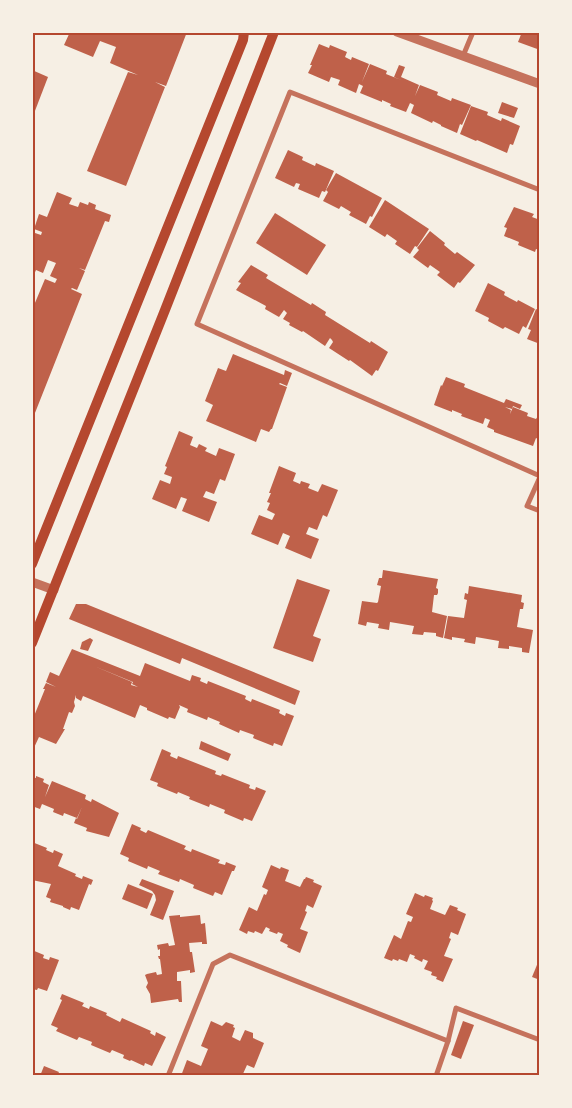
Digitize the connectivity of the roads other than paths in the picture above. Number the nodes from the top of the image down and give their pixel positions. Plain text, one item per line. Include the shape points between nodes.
1 (244, 32) edge
2 (274, 32) edge
3 (397, 32) edge
4 (473, 32) edge
5 (463, 56) junction
6 (540, 84) edge
7 (540, 190) edge
8 (540, 477) edge
9 (540, 512) edge
10 (32, 564) edge
11 (32, 582) edge
12 (54, 590) junction
13 (32, 643) edge
14 (540, 1040) edge
15 (448, 1041) junction
16 (168, 1076) edge
17 (436, 1076) edge

1 - 10 main road via 240,49
2 - 12 main road
3 - 5 street
4 - 5 street
5 - 6 street
7 - 8 street via 290,92 197,324
8 - 9 street via 527,506
11 - 12 street
12 - 13 main road
14 - 15 street via 456,1008
15 - 16 street via 230,955 213,964
15 - 17 street

